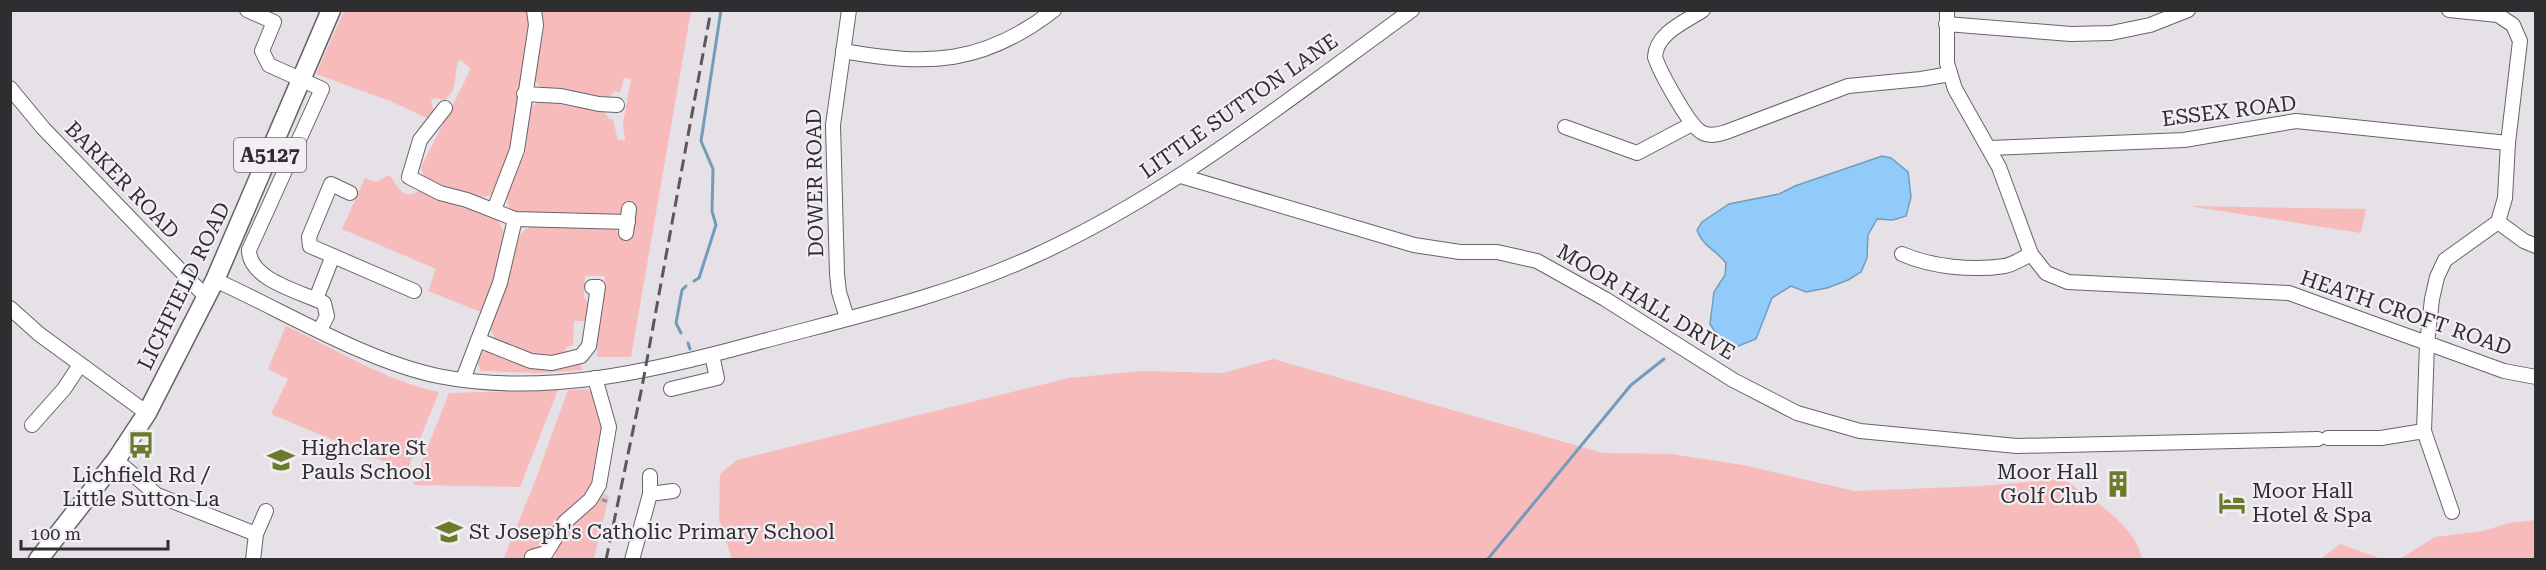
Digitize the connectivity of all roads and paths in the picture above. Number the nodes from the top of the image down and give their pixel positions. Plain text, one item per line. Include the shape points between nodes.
1 (247, 10) edge
2 (331, 10) edge
3 (534, 10) edge
4 (849, 10) edge
5 (1054, 10) edge
6 (1412, 10) edge
7 (1703, 10) edge
8 (2188, 10) edge
9 (2449, 10) edge
10 (1947, 17) edge
11 (843, 51) junction
12 (1950, 74) junction
13 (302, 78) junction
14 (10, 88) edge
15 (524, 94) junction
16 (617, 106) dead end
17 (445, 108) dead end
18 (1692, 124) junction
19 (1565, 127) dead end
20 (2508, 143) junction
21 (1989, 148) junction
22 (1181, 176) junction
23 (350, 193) dead end
24 (494, 210) junction
25 (515, 219) junction
26 (627, 222) dead end
27 (2498, 222) junction
28 (2535, 246) edge
29 (1902, 254) dead end
30 (2031, 254) junction
31 (332, 258) junction
32 (215, 280) junction
33 (592, 287) dead end
34 (414, 291) dead end
35 (207, 298) junction
36 (316, 299) junction
37 (10, 308) edge
38 (847, 318) junction
39 (320, 330) junction
40 (478, 340) junction
41 (2427, 344) junction
42 (712, 355) junction
43 (80, 365) junction
44 (2535, 377) edge
45 (595, 378) junction
46 (463, 379) junction
47 (671, 389) dead end
48 (147, 413) junction
49 (32, 426) dead end
50 (2424, 431) junction
51 (116, 460) junction
52 (650, 476) dead end
53 (673, 491) dead end
54 (650, 494) junction
55 (266, 511) dead end
56 (2452, 512) dead end
57 (256, 534) junction
58 (549, 556) edge
59 (532, 557) dead end
60 (38, 560) edge
61 (254, 560) edge
62 (632, 560) edge

1 - 13 street via 274,22 262,51 269,65
2 - 13 main road, LICHFIELD ROAD / A5127
3 - 15 street via 536,25
4 - 11 street, DOWER ROAD
5 - 11 street via 1009,41 954,57 904,60
6 - 22 street, LITTLE SUTTON LANE
7 - 18 street via 1665,36 1655,50 1658,67
8 - 10 street via 2150,25 2111,33 2071,34
9 - 20 street via 2498,15 2517,31 2520,41
10 - 12 street, HEATH CROFT ROAD
11 - 38 street, DOWER ROAD via 833,117 833,181 837,274
12 - 18 street via 1848,86 1718,134 1703,133
12 - 21 street, HEATH CROFT ROAD via 1959,100
13 - 32 main road, LICHFIELD ROAD / A5127
13 - 36 street via 322,89 249,250 249,258 262,276
14 - 35 street, BARKER ROAD via 43,128
15 - 16 street
15 - 24 street via 516,150
17 - 24 street via 420,140 409,177 440,193
18 - 19 street via 1637,153
20 - 21 street, ESSEX ROAD via 2296,121 2184,140
20 - 27 street via 2505,198
21 - 30 street, HEATH CROFT ROAD via 2008,187
22 - 38 street, LITTLE SUTTON LANE via 1022,261 948,290
22 - 50 street, MOOR HALL DRIVE via 1414,245 1460,252 1497,252 1537,261 1733,380 1797,413 1860,431 2017,446 2381,438
23 - 31 street via 331,184 309,237 310,246
24 - 25 street
25 - 26 street
25 - 40 street via 500,283
27 - 28 street
27 - 41 street via 2454,252 2440,267
29 - 30 street via 1921,262 1958,267 2007,266
30 - 41 street, HEATH CROFT ROAD via 2046,273 2068,282 2289,293
31 - 34 street
31 - 36 street
32 - 35 main road, LICHFIELD ROAD / A5127
32 - 39 street, LITTLE SUTTON LANE
33 - 40 street via 598,287 589,346 581,356 565,361 531,361
35 - 48 main road, LICHFIELD ROAD / A5127
36 - 39 street via 327,309
37 - 43 street
38 - 42 street, LITTLE SUTTON LANE
39 - 46 street, LITTLE SUTTON LANE via 382,359
40 - 46 street
41 - 44 street, HEATH CROFT ROAD via 2504,371
41 - 50 street
42 - 45 street, LITTLE SUTTON LANE
42 - 47 street via 717,378
43 - 48 street
43 - 49 street
45 - 46 street, LITTLE SUTTON LANE via 510,383
45 - 58 street via 609,428 599,485 590,500 565,522
48 - 51 main road, LICHFIELD ROAD / A5127
50 - 56 street
51 - 57 street via 157,495
51 - 60 main road, LICHFIELD ROAD / A5127
52 - 54 street
53 - 54 street
54 - 62 street
55 - 57 street
57 - 61 street
58 - 59 street

